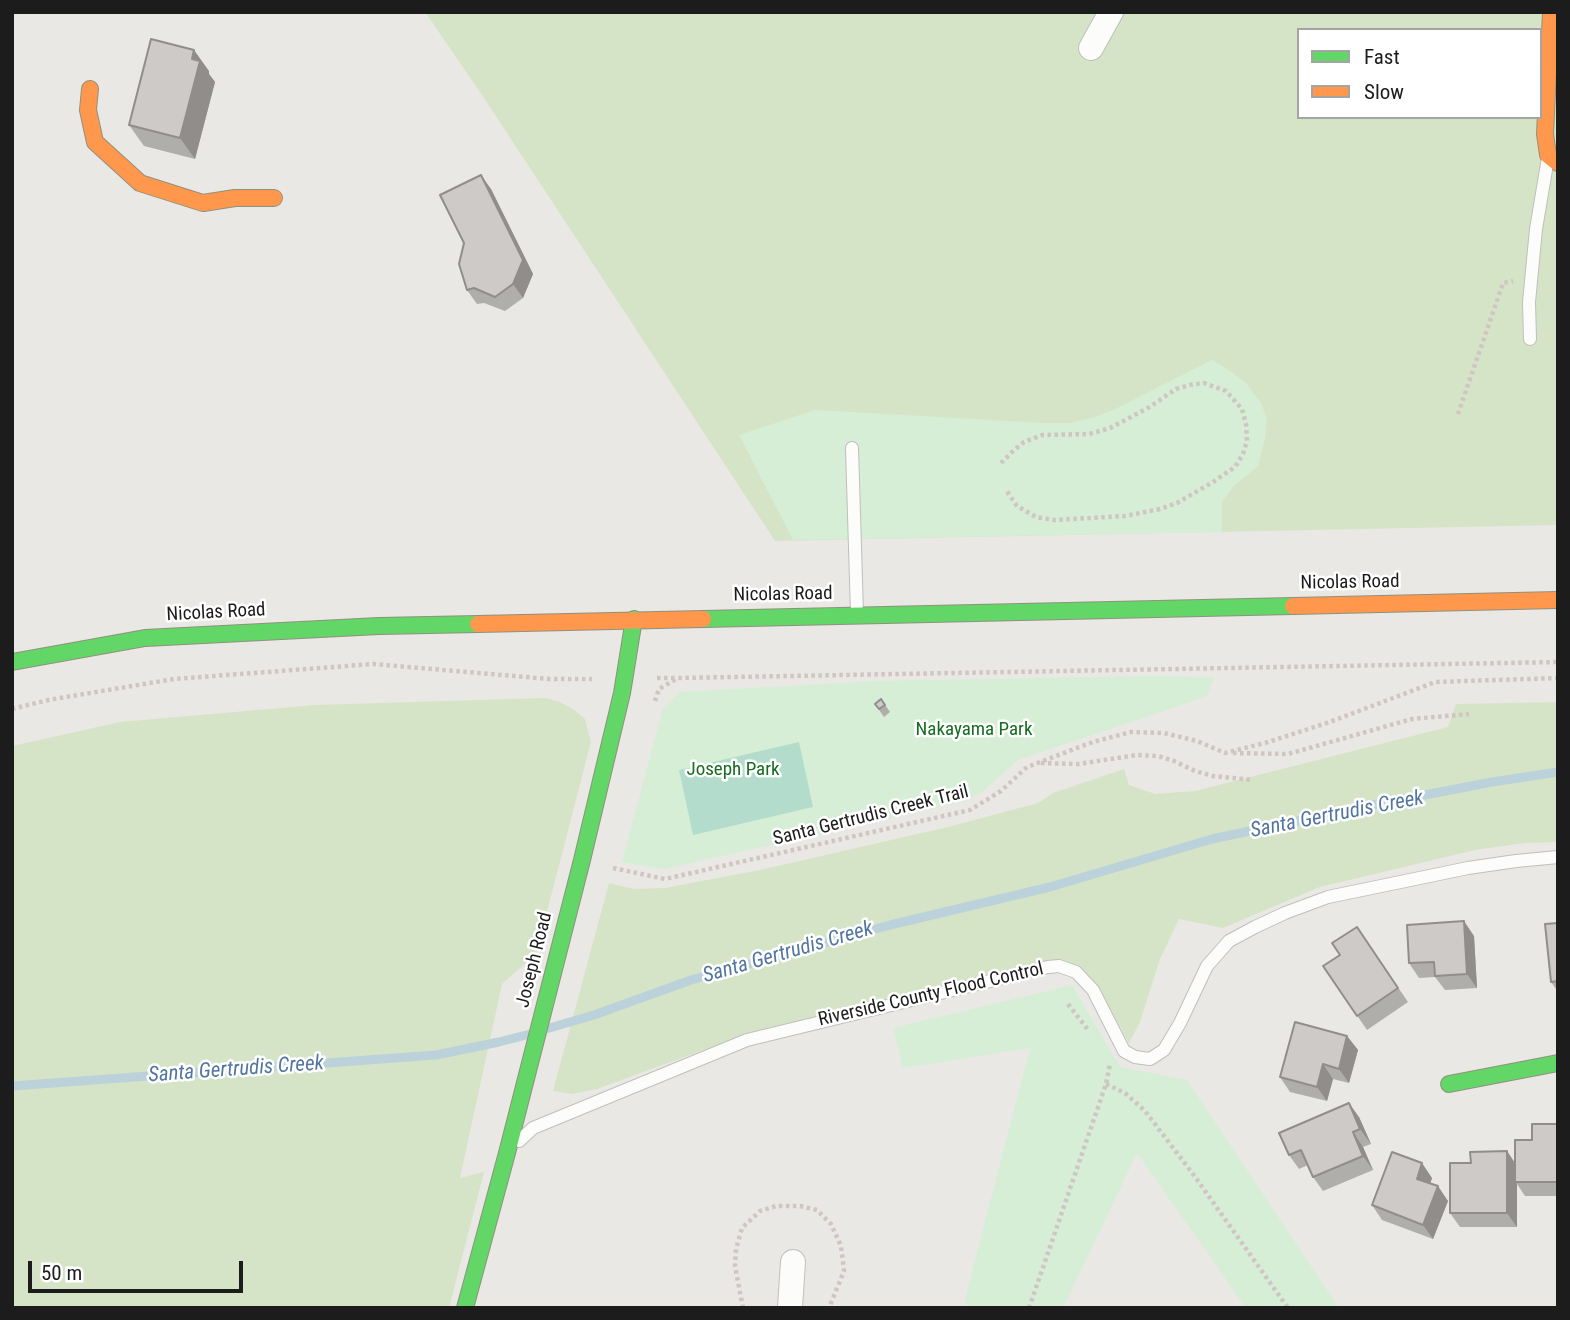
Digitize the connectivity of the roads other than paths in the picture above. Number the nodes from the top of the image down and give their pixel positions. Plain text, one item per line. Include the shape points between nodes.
1 (1111, 12) edge
2 (1551, 12) edge
3 (1091, 48) dead end
4 (90, 89) dead end
5 (1553, 159) edge
6 (274, 198) dead end
7 (1530, 340) dead end
8 (852, 449) dead end
9 (1558, 600) edge
10 (857, 614) junction
11 (634, 619) junction
12 (12, 662) edge
13 (1558, 857) edge
14 (1558, 1063) edge
15 (1449, 1084) dead end
16 (506, 1153) junction
17 (793, 1262) dead end
18 (464, 1308) edge
19 (790, 1308) edge

1 - 3 street
2 - 5 main road via 1545,134
4 - 6 main road via 88,110 95,142 140,183 203,203
5 - 7 lane via 1536,229
8 - 10 lane
9 - 10 main road, Nicolas Road
10 - 11 main road, Nicolas Road
11 - 12 main road, Nicolas Road via 145,638
11 - 16 main road, Joseph Road via 622,693 582,860
13 - 16 lane, Riverside County Flood Control via 1458,870 1328,897 1255,927 1229,941 1207,966 1164,1050 1150,1059 1124,1051 1093,990 1076,972 1048,967 747,1040 533,1128
14 - 15 main road
16 - 18 main road, Joseph Road
17 - 19 street

